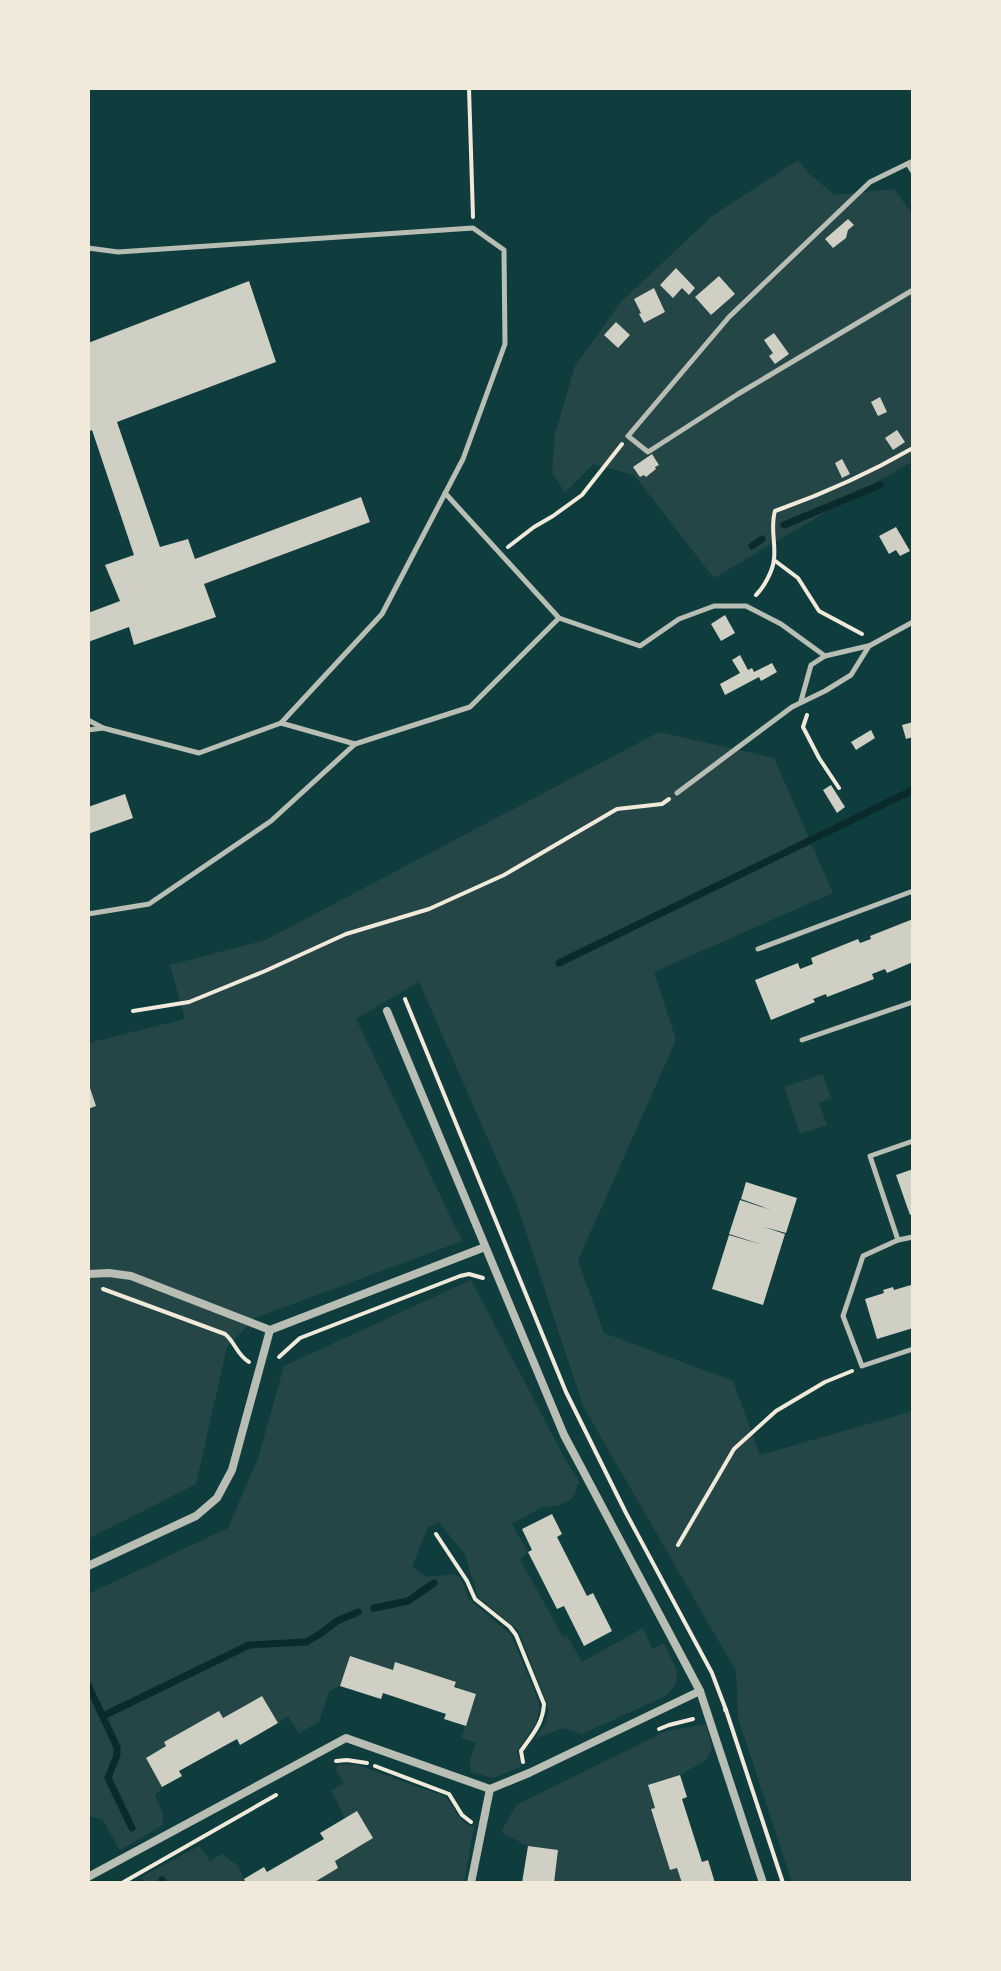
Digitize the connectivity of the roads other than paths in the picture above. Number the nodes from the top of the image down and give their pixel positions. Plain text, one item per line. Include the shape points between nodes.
1 (910, 162) edge
2 (913, 172) edge
3 (88, 248) edge
4 (913, 290) edge
5 (445, 493) junction
6 (559, 618) junction
7 (913, 622) edge
8 (869, 646) junction
9 (825, 656) junction
10 (801, 702) junction
11 (88, 720) edge
12 (281, 723) junction
13 (103, 728) junction
14 (88, 730) edge
15 (355, 744) junction
16 (677, 793) road end
17 (913, 891) edge
18 (88, 914) edge
19 (758, 949) dead end
20 (913, 1002) edge
21 (387, 1011) dead end
22 (802, 1040) dead end
23 (913, 1141) edge
24 (913, 1237) edge
25 (898, 1240) junction
26 (485, 1247) junction
27 (88, 1274) edge
28 (270, 1330) junction
29 (913, 1349) edge
30 (88, 1566) edge
31 (700, 1691) junction
32 (490, 1789) junction
33 (88, 1877) edge
34 (471, 1883) edge
35 (763, 1883) edge

1 - 2 lane
1 - 4 lane via 870,182 729,317 628,436 648,452
3 - 5 lane via 118,252 473,228 504,250 505,344
5 - 6 lane
5 - 12 lane via 382,614
6 - 9 lane via 640,646 679,619 714,606 746,606
6 - 15 lane via 470,707
7 - 8 lane
8 - 9 lane
8 - 10 lane via 851,675
9 - 10 lane via 811,665
10 - 16 lane
11 - 13 lane
12 - 13 lane via 199,753
12 - 15 lane
13 - 14 lane
15 - 18 lane via 271,821 149,904
17 - 19 lane
20 - 22 lane
21 - 26 street
23 - 25 lane via 870,1156
24 - 25 lane
25 - 29 lane via 863,1256 843,1316 862,1366
26 - 28 street
26 - 31 street via 564,1435
27 - 28 street via 131,1276
28 - 30 street via 232,1470 217,1498 196,1516
31 - 32 street
31 - 35 street
32 - 33 street via 346,1738
32 - 34 street

